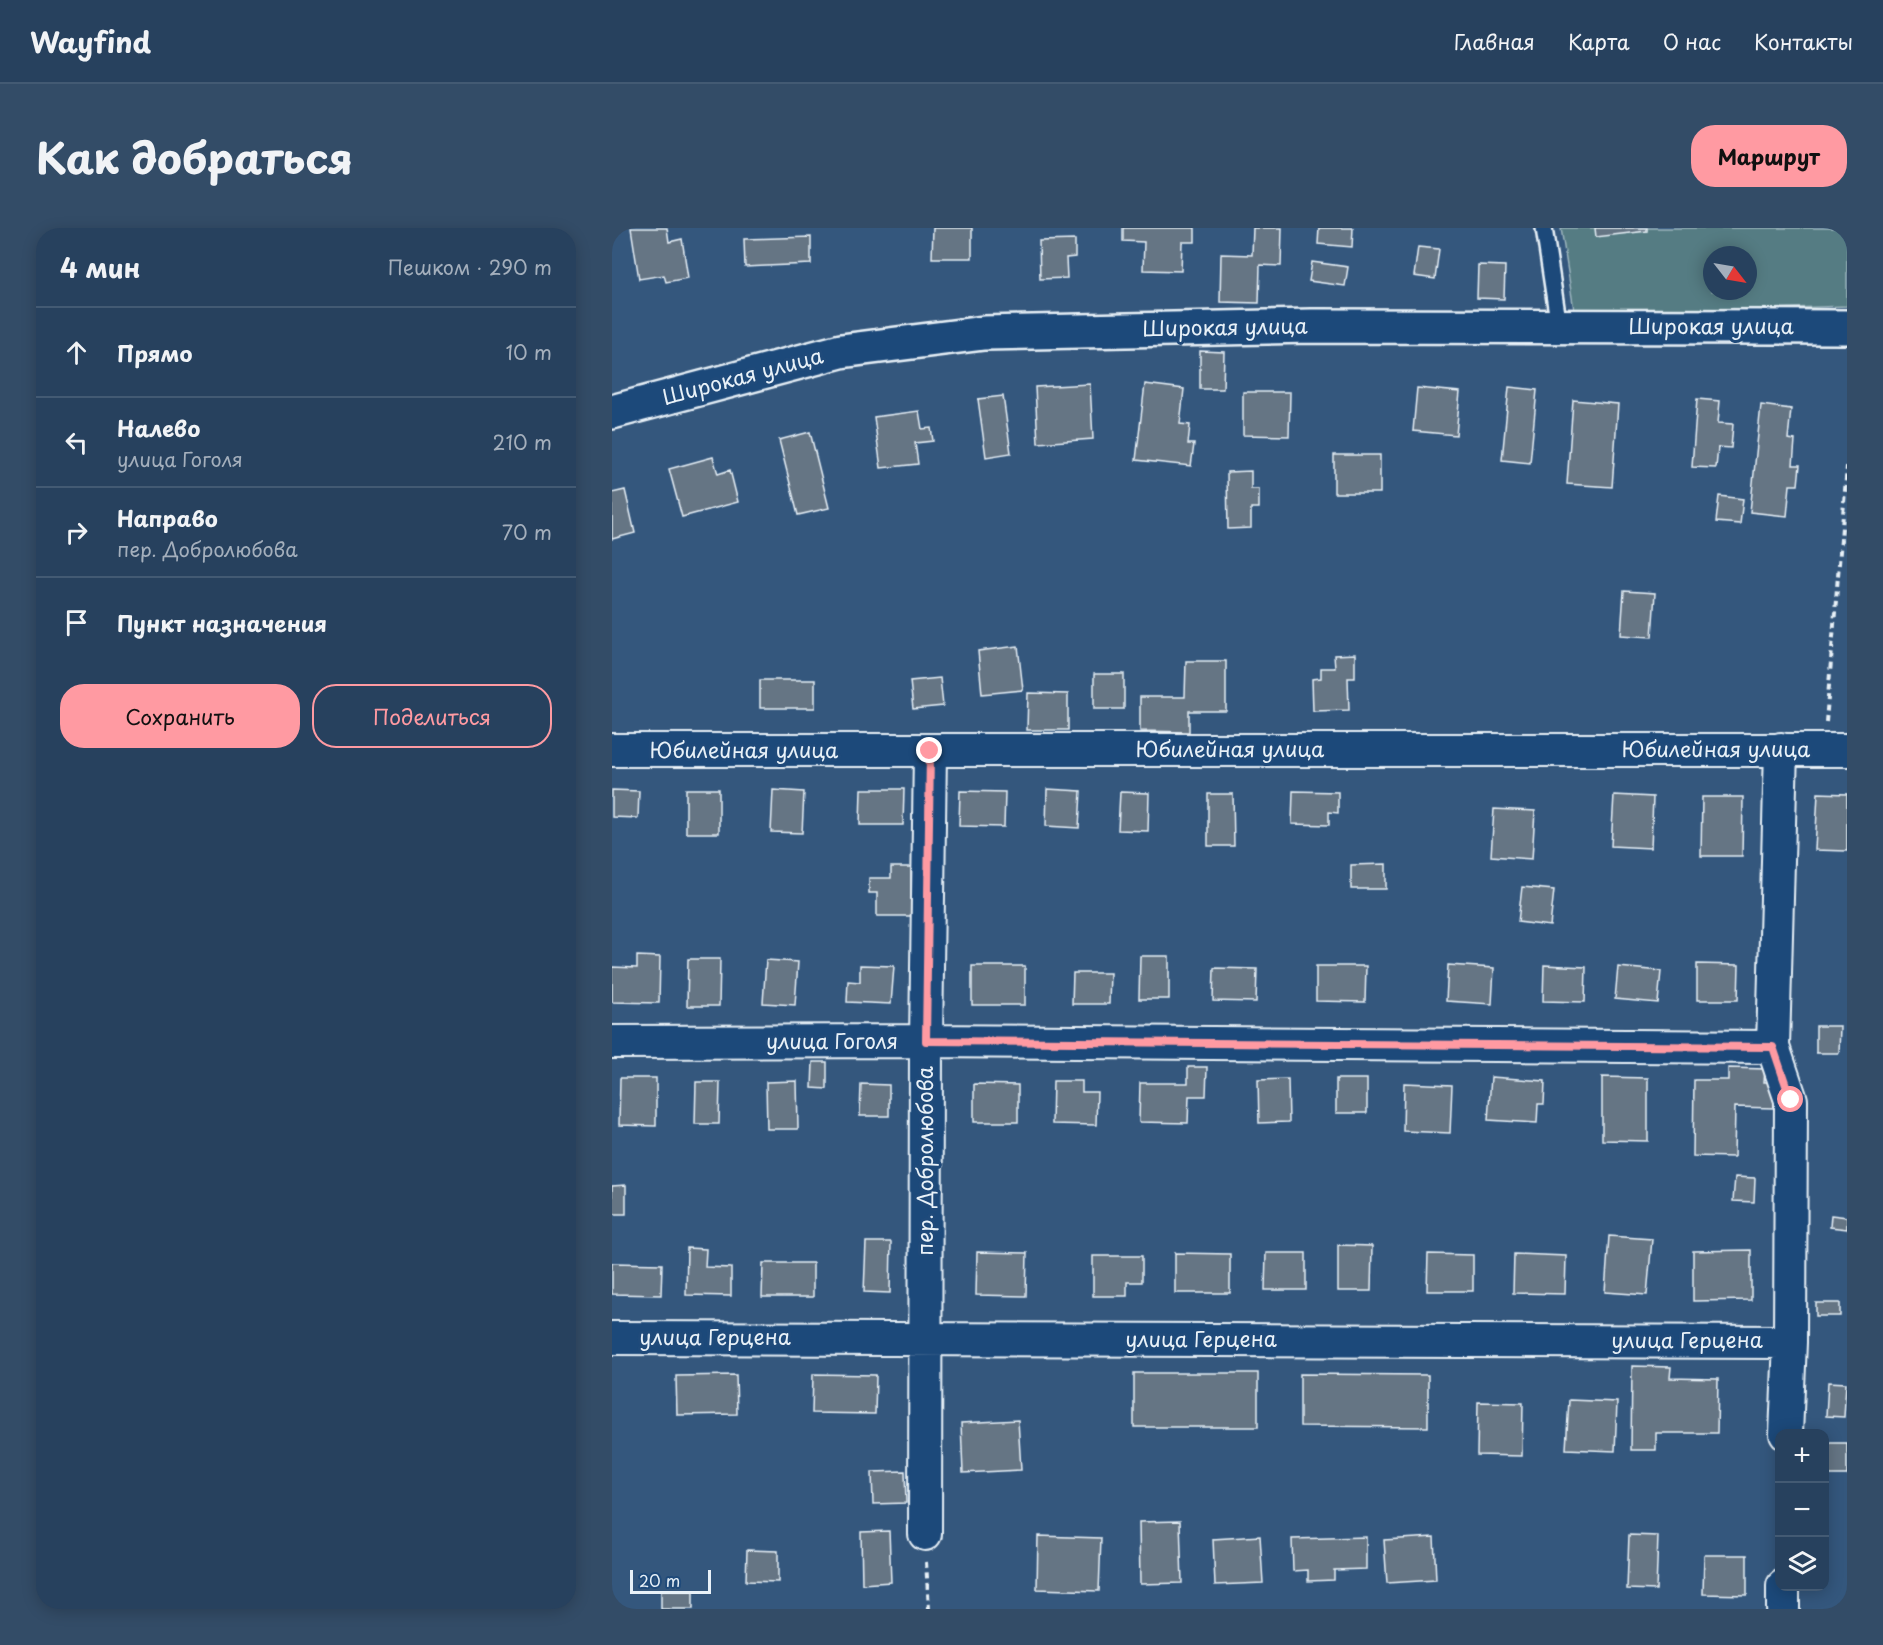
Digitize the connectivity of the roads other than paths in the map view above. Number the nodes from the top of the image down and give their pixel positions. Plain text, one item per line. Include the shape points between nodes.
1 (1544, 228) edge
2 (1559, 327) junction
3 (1847, 327) edge
4 (612, 412) edge
5 (1781, 749) junction
6 (612, 750) edge
7 (1835, 750) edge
8 (930, 751) junction
9 (926, 1041) junction
10 (612, 1042) edge
11 (1773, 1047) junction
12 (612, 1338) edge
13 (924, 1338) junction
14 (1790, 1342) junction
15 (1786, 1429) edge
16 (925, 1534) road end
17 (1783, 1591) edge
18 (1783, 1609) edge

1 - 2 lane
2 - 3 street, Широкая улица
2 - 4 street, Широкая улица via 1312,326 984,333 841,351
5 - 7 street, Юбилейная улица
5 - 8 street, Юбилейная улица
5 - 11 street
6 - 8 street, Юбилейная улица
8 - 9 street, пер. Добролюбова
9 - 10 street, улица Гоголя
9 - 11 street, улица Гоголя
9 - 13 street, пер. Добролюбова
11 - 14 street via 1791,1100
12 - 13 street, улица Герцена
13 - 14 street, улица Герцена
13 - 16 street, пер. Добролюбова
14 - 15 street
17 - 18 street

